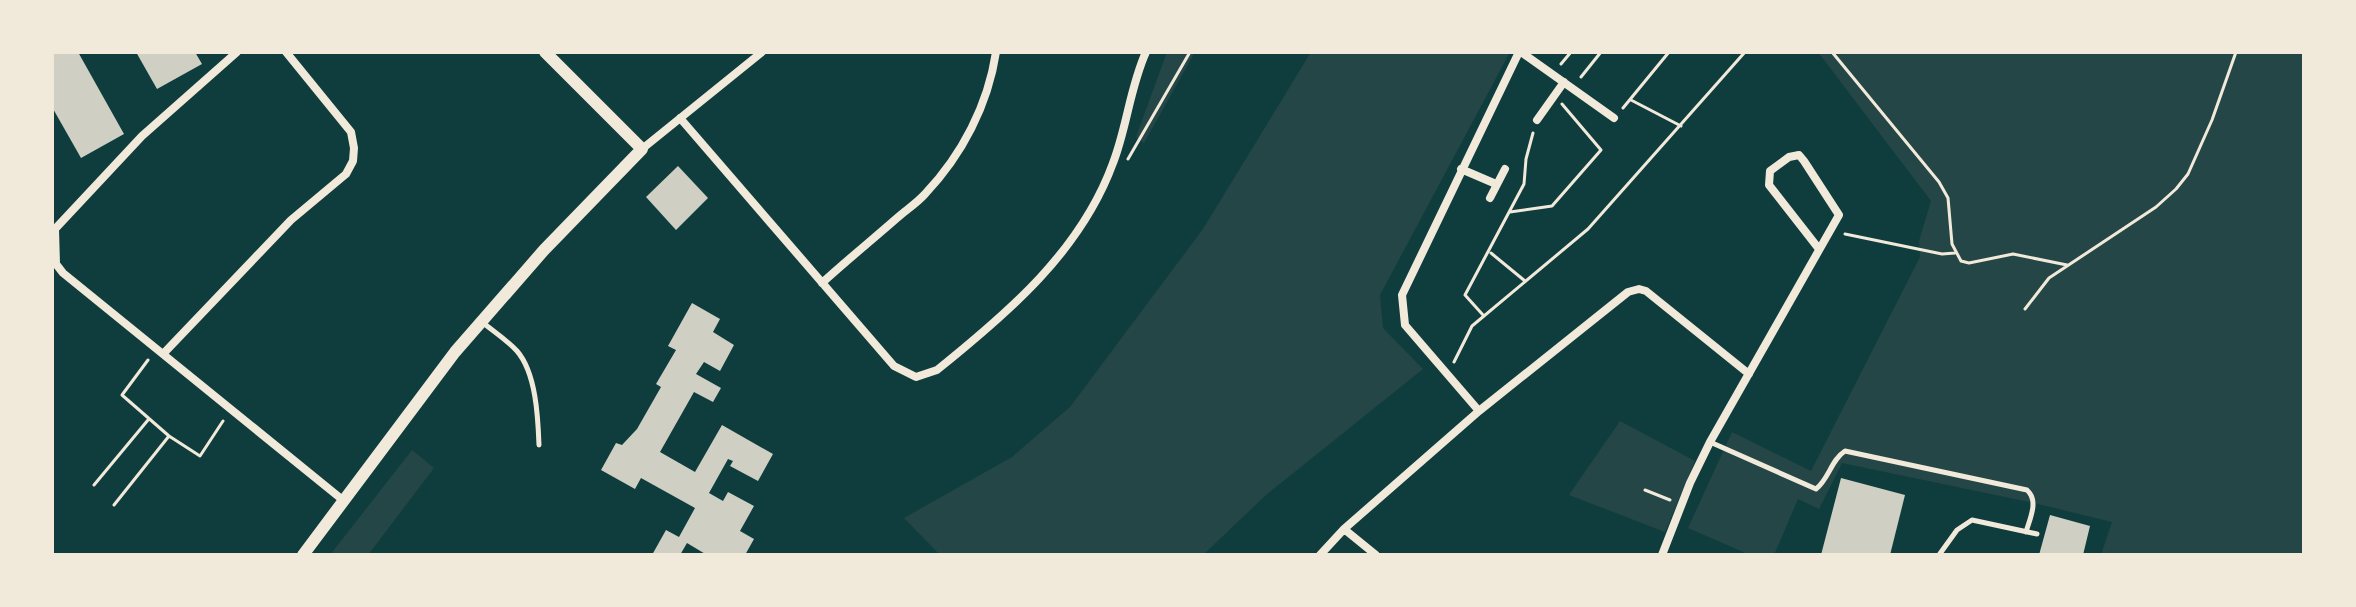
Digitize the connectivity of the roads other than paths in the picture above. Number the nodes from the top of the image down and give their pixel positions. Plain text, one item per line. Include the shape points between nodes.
1 (237, 52) edge
2 (286, 52) edge
3 (545, 52) edge
4 (762, 52) edge
5 (996, 52) edge
6 (1146, 52) edge
7 (1520, 52) edge
8 (1568, 85) junction
9 (680, 118) junction
10 (1614, 118) road end
11 (1537, 120) road end
12 (642, 149) junction
13 (1461, 169) junction
14 (1505, 169) dead end
15 (1496, 184) junction
16 (1490, 198) dead end
17 (53, 229) edge
18 (1819, 249) junction
19 (822, 283) junction
20 (482, 322) junction
21 (160, 352) junction
22 (1749, 374) junction
23 (1479, 411) junction
24 (1710, 442) junction
25 (539, 445) dead end
26 (344, 501) junction
27 (1344, 529) junction
28 (2026, 532) junction
29 (2037, 534) dead end
30 (303, 555) edge
31 (1320, 555) edge
32 (1376, 555) edge
33 (1662, 555) edge
34 (1939, 555) edge

1 - 17 street via 142,136
2 - 21 street via 351,132 353,161 346,174 291,220
3 - 12 street
4 - 9 street
5 - 19 street via 982,107 947,166 925,195
6 - 19 street via 1115,160 1092,210 1046,274 937,370 916,377 894,366
7 - 8 street
7 - 13 street
8 - 10 street
8 - 11 street
9 - 12 street
9 - 19 street
12 - 20 street
13 - 15 street
13 - 23 street via 1401,305 1405,325
14 - 15 street
15 - 16 street
17 - 21 street via 56,264 63,273
18 - 18 street via 1832,232 1838,209 1799,155 1789,157 1770,171 1769,185
18 - 22 street
20 - 25 lane via 521,357 532,385
20 - 26 street
21 - 26 street
22 - 23 street via 1639,289 1628,292
22 - 24 street
23 - 27 street
24 - 28 lane via 1816,489 1838,455 1852,451 2027,490 2034,503
24 - 33 street
26 - 30 street
27 - 31 street
27 - 32 street
28 - 29 lane
28 - 34 lane via 1972,520 1957,530

